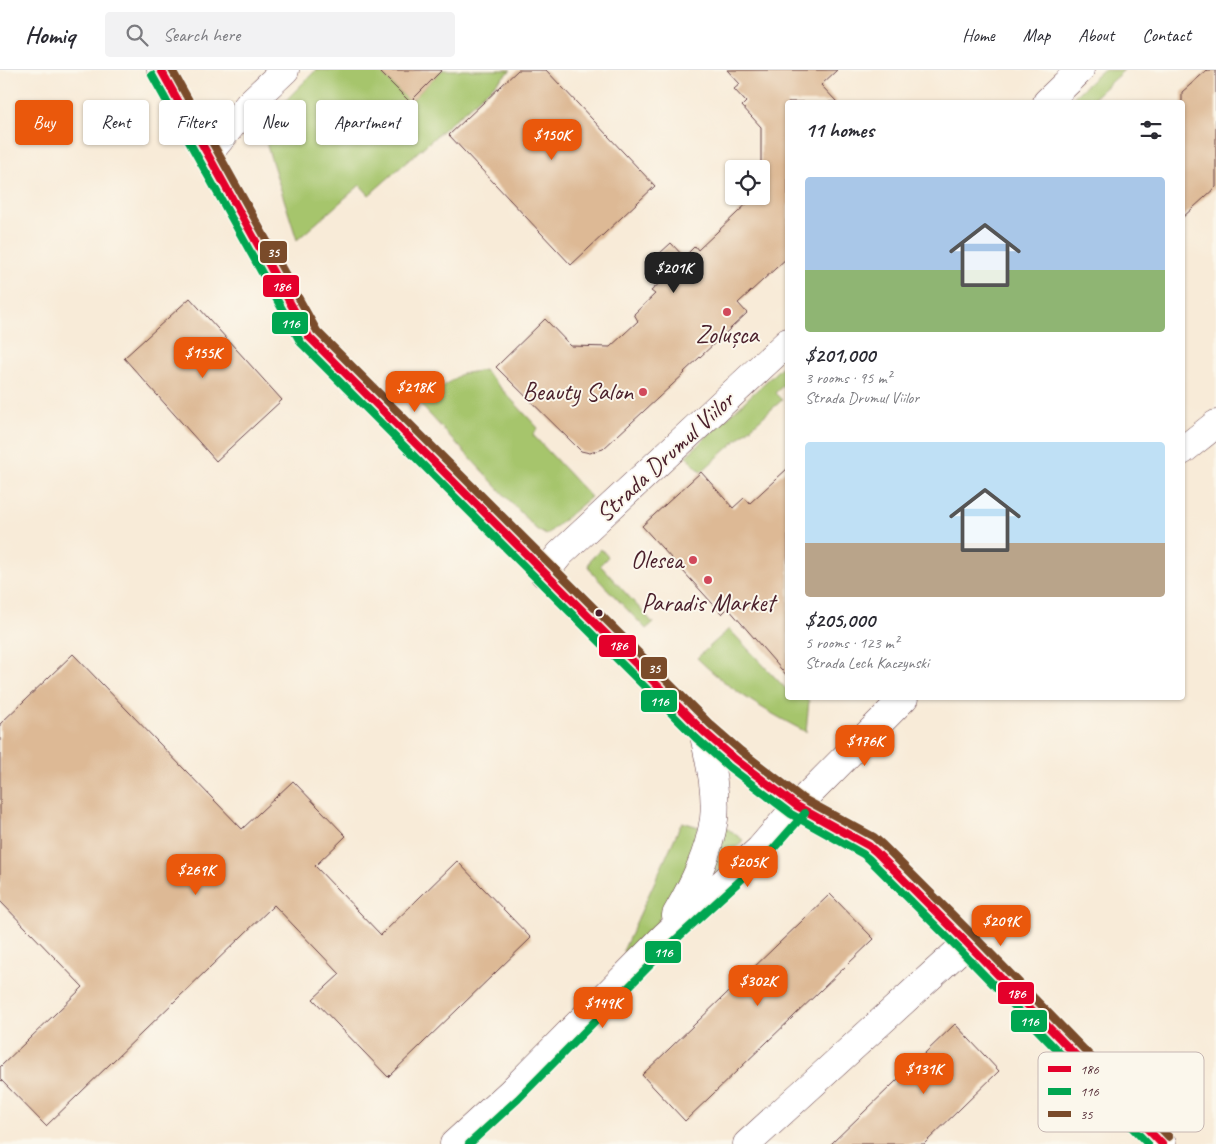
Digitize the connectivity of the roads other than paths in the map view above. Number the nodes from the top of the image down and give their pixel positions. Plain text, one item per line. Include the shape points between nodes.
1 (161, 70) edge
2 (285, 70) edge
3 (1080, 70) edge
4 (1049, 100) edge
5 (208, 154) junction
6 (785, 345) edge
7 (1216, 424) edge
8 (1185, 450) edge
9 (544, 574) junction
10 (902, 700) edge
11 (703, 731) junction
12 (797, 806) junction
13 (665, 936) junction
14 (967, 943) junction
15 (1073, 1052) edge
16 (1150, 1132) edge
17 (454, 1144) edge
18 (747, 1144) edge
19 (1162, 1144) edge

1 - 5 street
2 - 5 street via 250,103
3 - 4 street
5 - 9 street via 309,337
6 - 9 street, Strada Drumul Viilor via 560,554
7 - 8 street
9 - 11 street
10 - 12 street
11 - 12 street
11 - 13 street via 712,771 714,818 708,849 694,884
12 - 13 street via 760,849
12 - 14 street via 869,846
13 - 17 street via 511,1092
14 - 15 street
14 - 18 street
16 - 19 street

